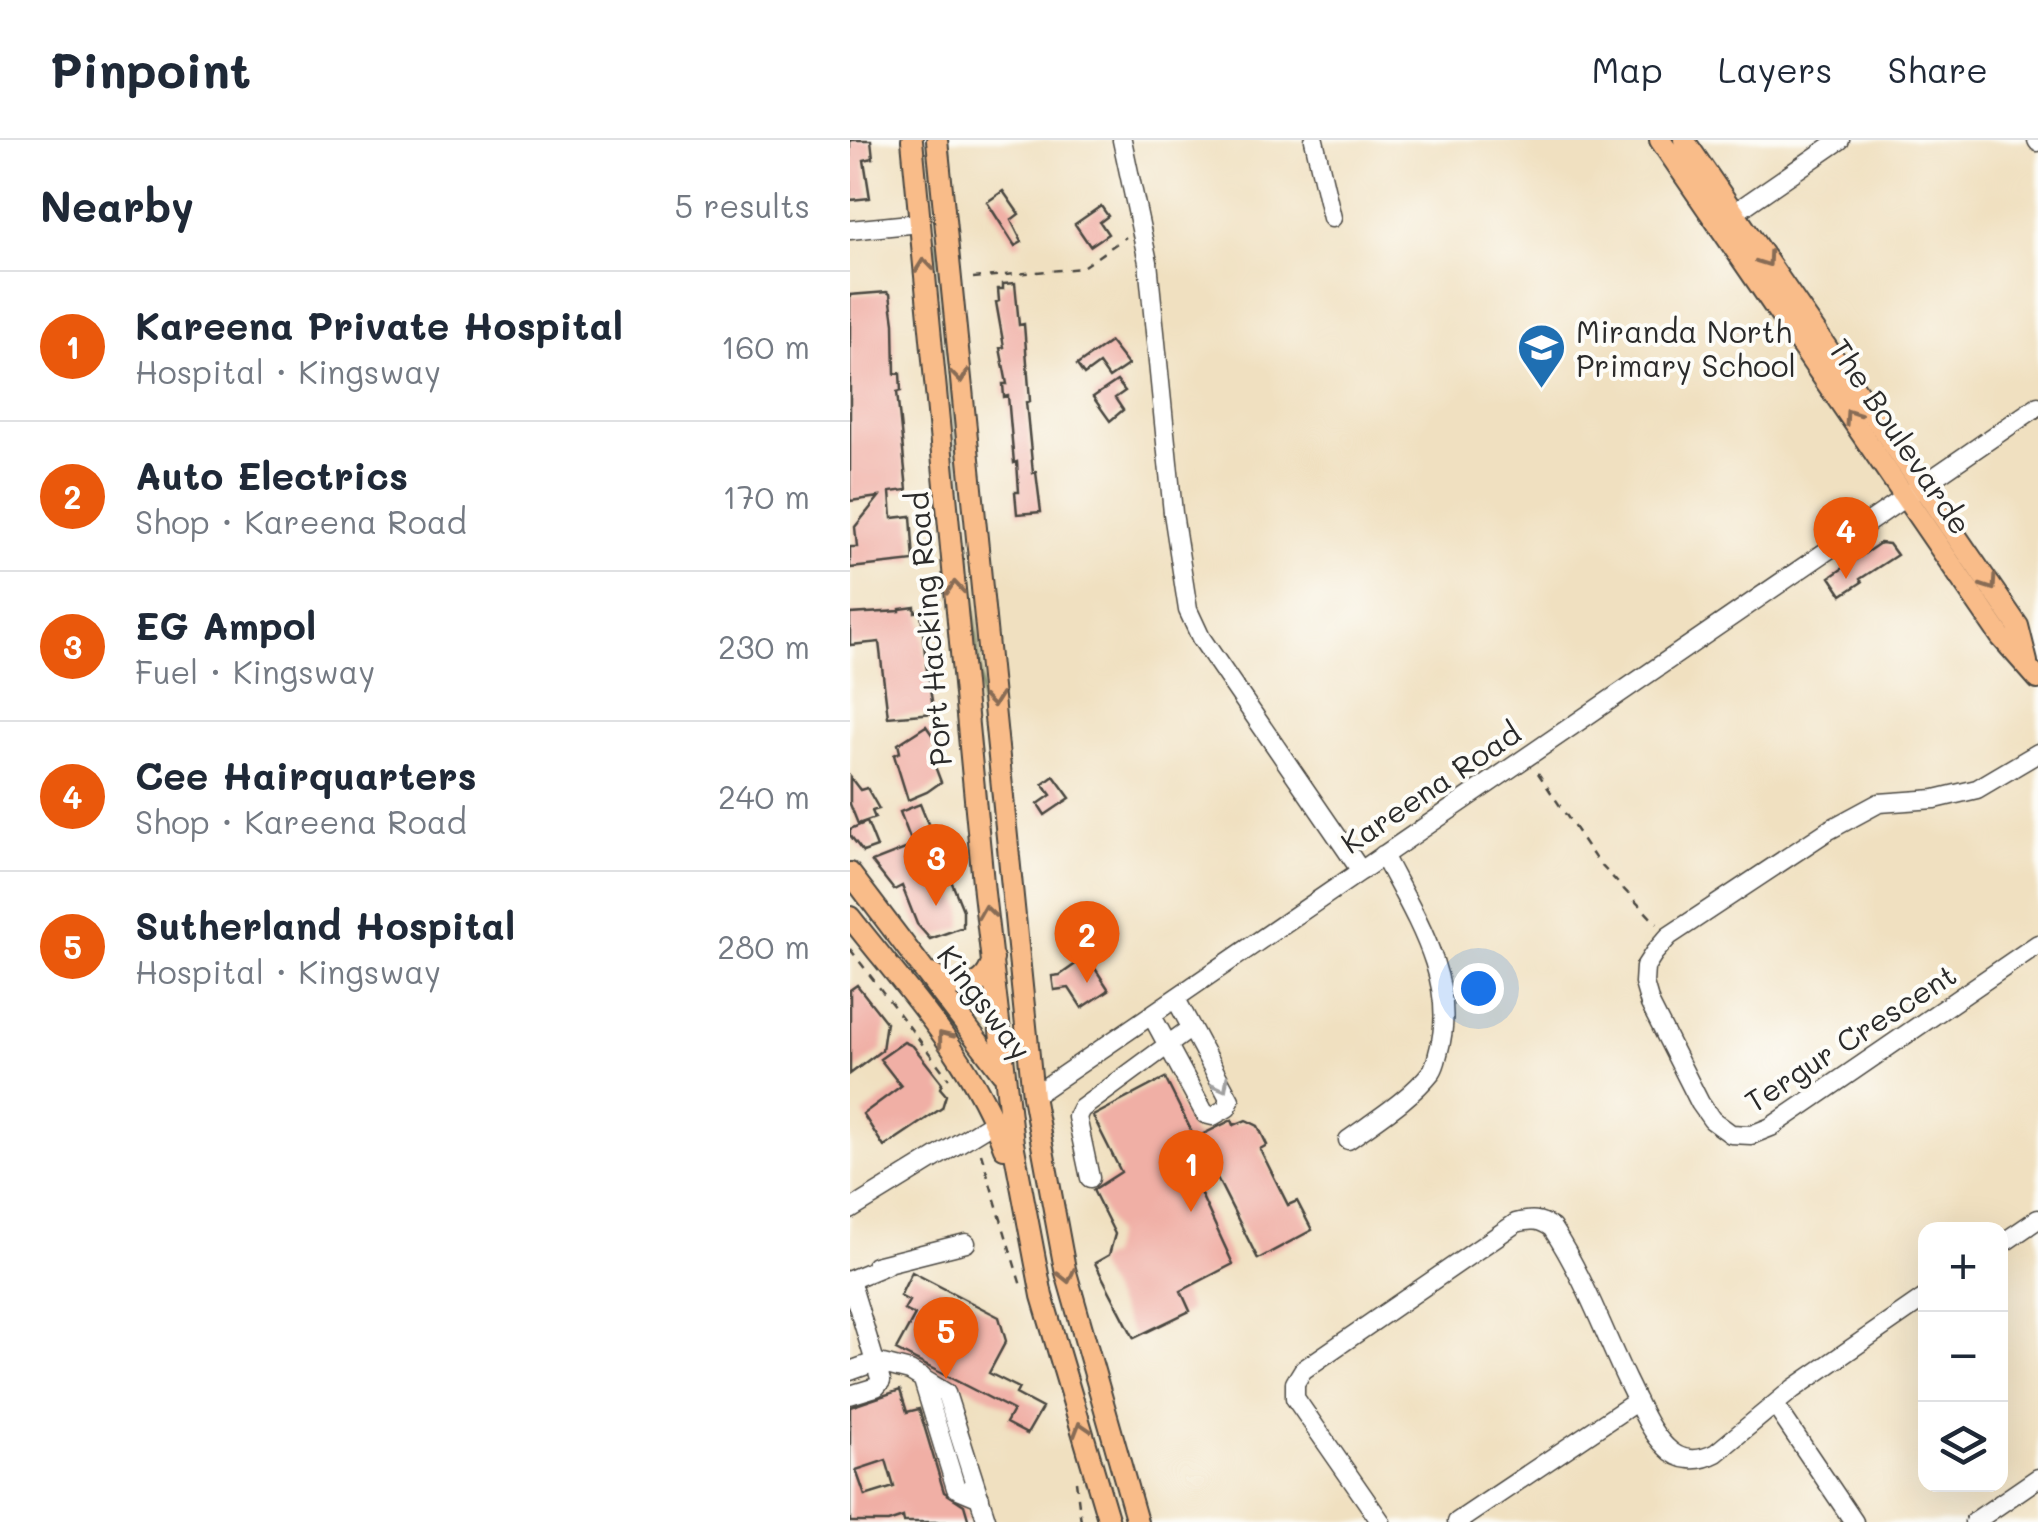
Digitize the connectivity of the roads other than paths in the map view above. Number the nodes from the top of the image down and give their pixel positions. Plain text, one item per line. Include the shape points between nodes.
1 (912, 140) edge
2 (937, 140) edge
3 (1122, 140) edge
4 (1314, 140) edge
5 (1660, 140) edge
6 (1684, 140) edge
7 (1840, 140) edge
8 (1332, 218) dead end
9 (1726, 218) junction
10 (945, 219) junction
11 (920, 223) junction
12 (850, 230) edge
13 (2038, 406) edge
14 (1915, 490) junction
15 (2033, 672) edge
16 (2038, 753) edge
17 (1383, 856) junction
18 (1361, 871) junction
19 (850, 873) edge
20 (850, 916) edge
21 (2038, 944) edge
22 (993, 959) junction
23 (918, 963) junction
24 (1176, 999) junction
25 (1152, 1016) junction
26 (1191, 1028) junction
27 (1168, 1044) junction
28 (1005, 1078) junction
29 (1014, 1108) junction
30 (1348, 1140) dead end
31 (1090, 1178) dead end
32 (850, 1210) edge
33 (2038, 1219) edge
34 (2008, 1240) edge
35 (966, 1243) dead end
36 (886, 1265) junction
37 (850, 1271) edge
38 (850, 1280) edge
39 (1918, 1303) edge
40 (875, 1362) junction
41 (850, 1371) edge
42 (850, 1395) edge
43 (1637, 1401) junction
44 (1775, 1405) junction
45 (2038, 1478) edge
46 (987, 1522) edge
47 (1109, 1522) edge
48 (1137, 1522) edge
49 (1382, 1522) edge
50 (1457, 1522) edge
51 (1854, 1522) edge
52 (1974, 1522) edge

1 - 11 main road, Port Hacking Road
2 - 10 main road, Port Hacking Road
3 - 18 street via 1144,231 1188,610 1200,638
4 - 8 street
5 - 9 main road, The Boulevarde
6 - 9 main road, The Boulevarde
7 - 9 street
9 - 14 main road, The Boulevarde
10 - 11 main road
10 -> 29 main road, Port Hacking Road
11 - 12 street
22 -> 11 main road, Port Hacking Road
13 - 14 street, Kareena Road
14 - 15 main road, The Boulevarde via 2018,626
14 - 17 street, Kareena Road
16 - 21 street, Tergur Crescent via 1977,789 1879,803 1829,830 1669,936 1645,967 1644,983 1700,1103 1731,1134 1751,1135
17 - 18 street, Kareena Road
17 - 30 street via 1442,983 1446,1026 1434,1069
18 - 24 street, Kareena Road
19 - 23 main road, Kingsway
29 -> 20 main road, Kingsway via 970,1072
22 - 23 main road via 986,977 965,987 944,982
22 - 28 main road, Port Hacking Road
23 - 28 main road, Kingsway
24 - 25 street, Kareena Road
24 - 26 street
25 - 27 street
25 - 29 street, Kareena Road
26 - 27 street
26 -> 27 street via 1230,1100 1227,1108 1206,1114
27 - 31 street via 1081,1109
28 - 29 main road, Port Hacking Road
29 - 32 street, Kareena Road
47 -> 29 main road, Kingsway via 1042,1296
29 -> 48 main road, Kingsway via 1047,1180 1074,1305
33 - 34 street
35 - 36 street
36 - 37 street
36 - 38 street
38 - 40 street
39 - 44 street
40 - 41 street
40 - 42 street via 881,1381
40 - 46 street via 922,1377 946,1393
43 - 44 street via 1667,1449 1691,1460 1716,1453
43 - 49 street via 1552,1228 1529,1219 1516,1223 1303,1370 1295,1382 1295,1398
43 - 50 street
44 - 51 street
45 - 52 street

